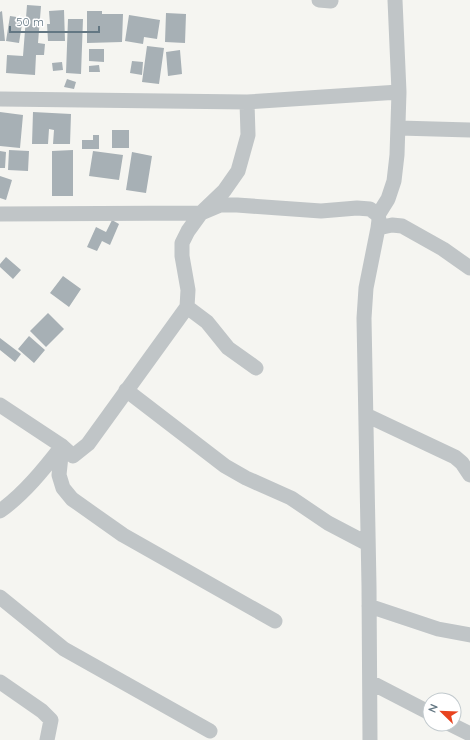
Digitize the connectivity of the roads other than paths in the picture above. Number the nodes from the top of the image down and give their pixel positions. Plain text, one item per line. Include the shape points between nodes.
1 (395, 0) edge
2 (399, 92) junction
3 (0, 99) edge
4 (247, 102) junction
5 (399, 128) junction
6 (470, 130) edge
7 (201, 213) junction
8 (0, 214) edge
9 (378, 221) junction
10 (470, 268) edge
11 (186, 307) junction
12 (256, 368) dead end
13 (126, 390) junction
14 (0, 405) edge
15 (366, 415) junction
16 (62, 446) junction
17 (470, 475) edge
18 (0, 511) edge
19 (368, 544) junction
20 (0, 597) edge
21 (369, 606) junction
22 (275, 620) dead end
23 (470, 635) edge
24 (0, 682) edge
25 (370, 682) junction
26 (422, 709) edge
27 (210, 731) dead end
28 (47, 740) edge
29 (370, 740) edge

1 - 2 street
2 - 4 street
2 - 5 street
3 - 4 street
4 - 7 street via 248,135 238,171 224,191
5 - 6 street
5 - 9 street via 394,181
7 - 8 street
7 - 9 street via 220,205 321,210 357,208 370,209
7 - 11 street via 182,243 188,290
9 - 10 street via 402,226
9 - 15 street via 366,288 364,318
11 - 12 street via 207,322 228,348
11 - 13 street
13 - 16 street via 88,444 73,456
13 - 19 street via 225,466 291,498 328,524
14 - 16 street
15 - 17 street via 455,457
15 - 19 street
16 - 18 street via 42,472
16 - 22 street via 59,475 72,499 122,535
19 - 21 street
20 - 27 street via 64,649
21 - 23 street via 438,629
21 - 25 street
24 - 28 street via 51,720
25 - 26 street
25 - 29 street

